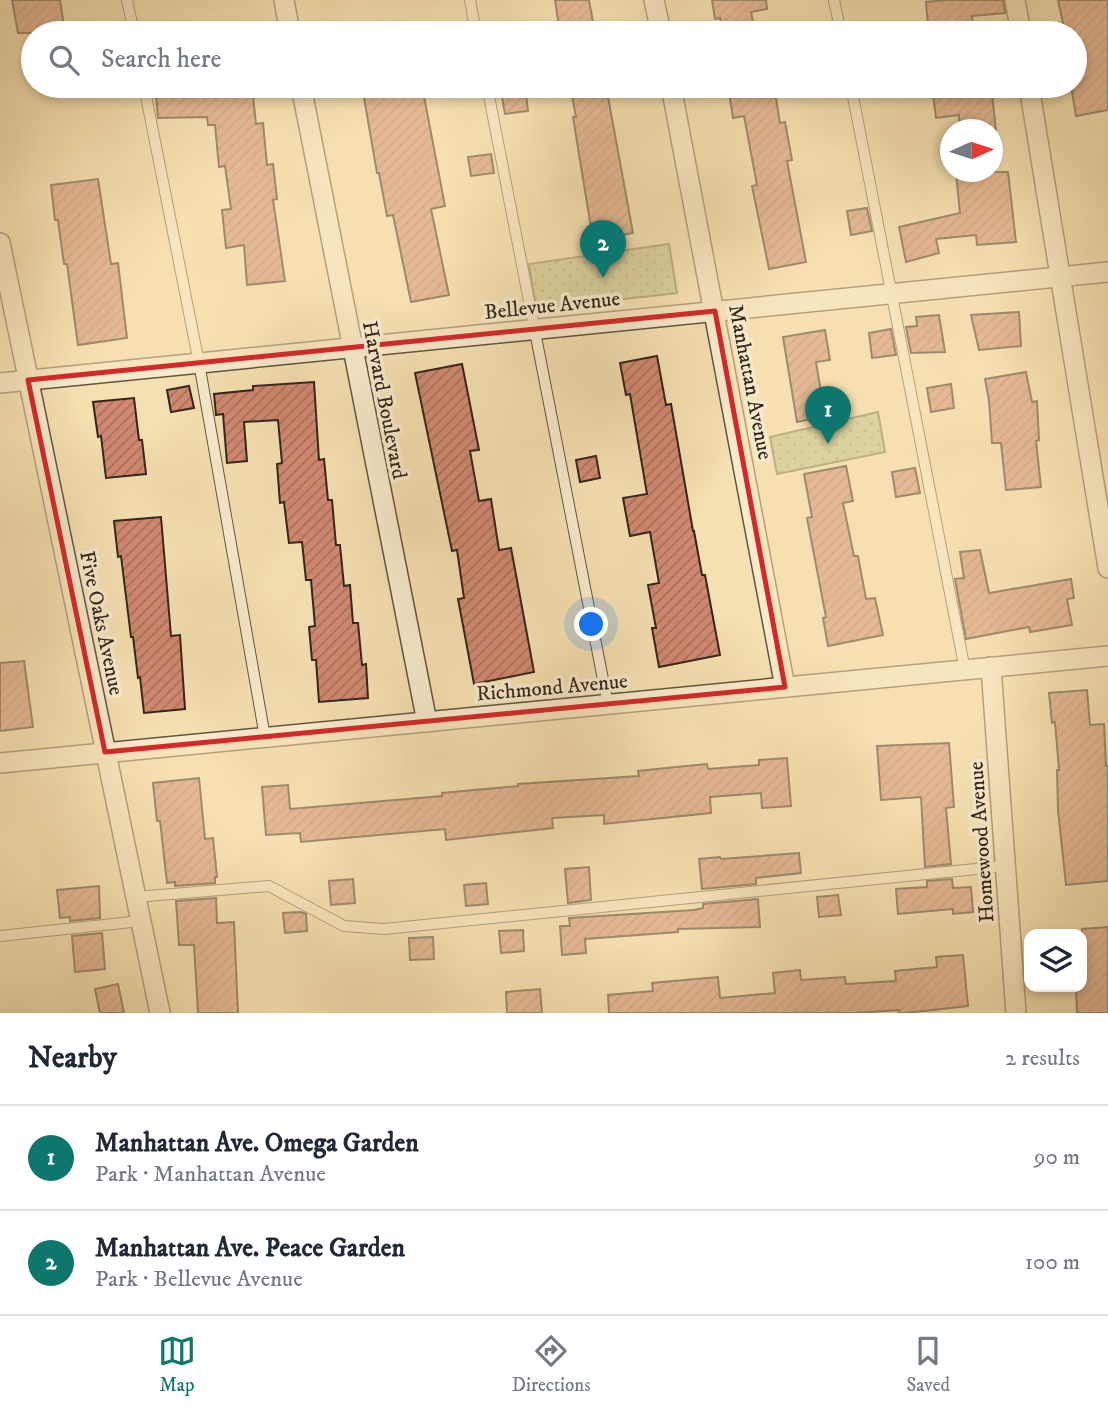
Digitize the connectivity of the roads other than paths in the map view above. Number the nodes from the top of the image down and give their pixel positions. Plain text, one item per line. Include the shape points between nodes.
1 (127, 0) edge
2 (284, 0) edge
3 (470, 0) edge
4 (654, 0) edge
5 (834, 0) edge
6 (1015, 0) edge
7 (131, 21) edge
8 (288, 21) edge
9 (474, 21) edge
10 (658, 21) edge
11 (838, 21) edge
12 (1019, 21) edge
13 (146, 98) edge
14 (303, 98) edge
15 (489, 98) edge
16 (673, 98) edge
17 (853, 98) edge
18 (1031, 98) edge
19 (0, 243) edge
20 (1108, 272) edge
21 (1060, 276) junction
22 (891, 293) junction
23 (715, 311) junction
24 (535, 330) junction
25 (352, 347) junction
26 (199, 363) junction
27 (28, 380) junction
28 (0, 383) edge
29 (1108, 568) edge
30 (1108, 656) edge
31 (991, 667) junction
32 (965, 670) junction
33 (785, 687) junction
34 (608, 705) junction
35 (427, 722) junction
36 (265, 737) junction
37 (105, 752) junction
38 (0, 763) edge
39 (1005, 866) junction
40 (136, 897) junction
41 (141, 921) junction
42 (0, 936) edge
43 (160, 1013) edge
44 (1016, 1013) edge

1 - 7 lane
2 - 8 street
3 - 9 lane
4 - 10 street
5 - 11 lane
6 - 12 street
13 - 26 lane
14 - 25 street, Harvard Boulevard
15 - 24 lane
16 - 23 street, Manhattan Avenue
17 - 22 lane
18 - 21 street
19 - 27 street, Five Oaks Avenue
20 - 21 street, Bellevue Avenue
21 - 22 street, Bellevue Avenue
21 - 29 street
22 - 23 street, Bellevue Avenue
22 - 32 lane
23 - 24 street, Bellevue Avenue
23 - 33 street, Manhattan Avenue
24 - 25 street, Bellevue Avenue
24 - 34 lane
25 - 26 street, Bellevue Avenue
25 - 35 street, Harvard Boulevard
26 - 27 street, Bellevue Avenue
26 - 36 lane
27 - 28 street, Bellevue Avenue
27 - 37 street, Five Oaks Avenue
30 - 31 street, Richmond Avenue
31 - 32 street, Richmond Avenue
31 - 39 street, Homewood Avenue
32 - 33 street, Richmond Avenue
33 - 34 street, Richmond Avenue
34 - 35 street, Richmond Avenue
35 - 36 street, Richmond Avenue
36 - 37 street, Richmond Avenue
37 - 38 street, Richmond Avenue
37 - 40 street, Five Oaks Avenue
39 - 40 lane via 384,929 344,926 269,886
39 - 44 street, Homewood Avenue
40 - 41 street, Five Oaks Avenue
41 - 42 lane
41 - 43 street, Five Oaks Avenue

